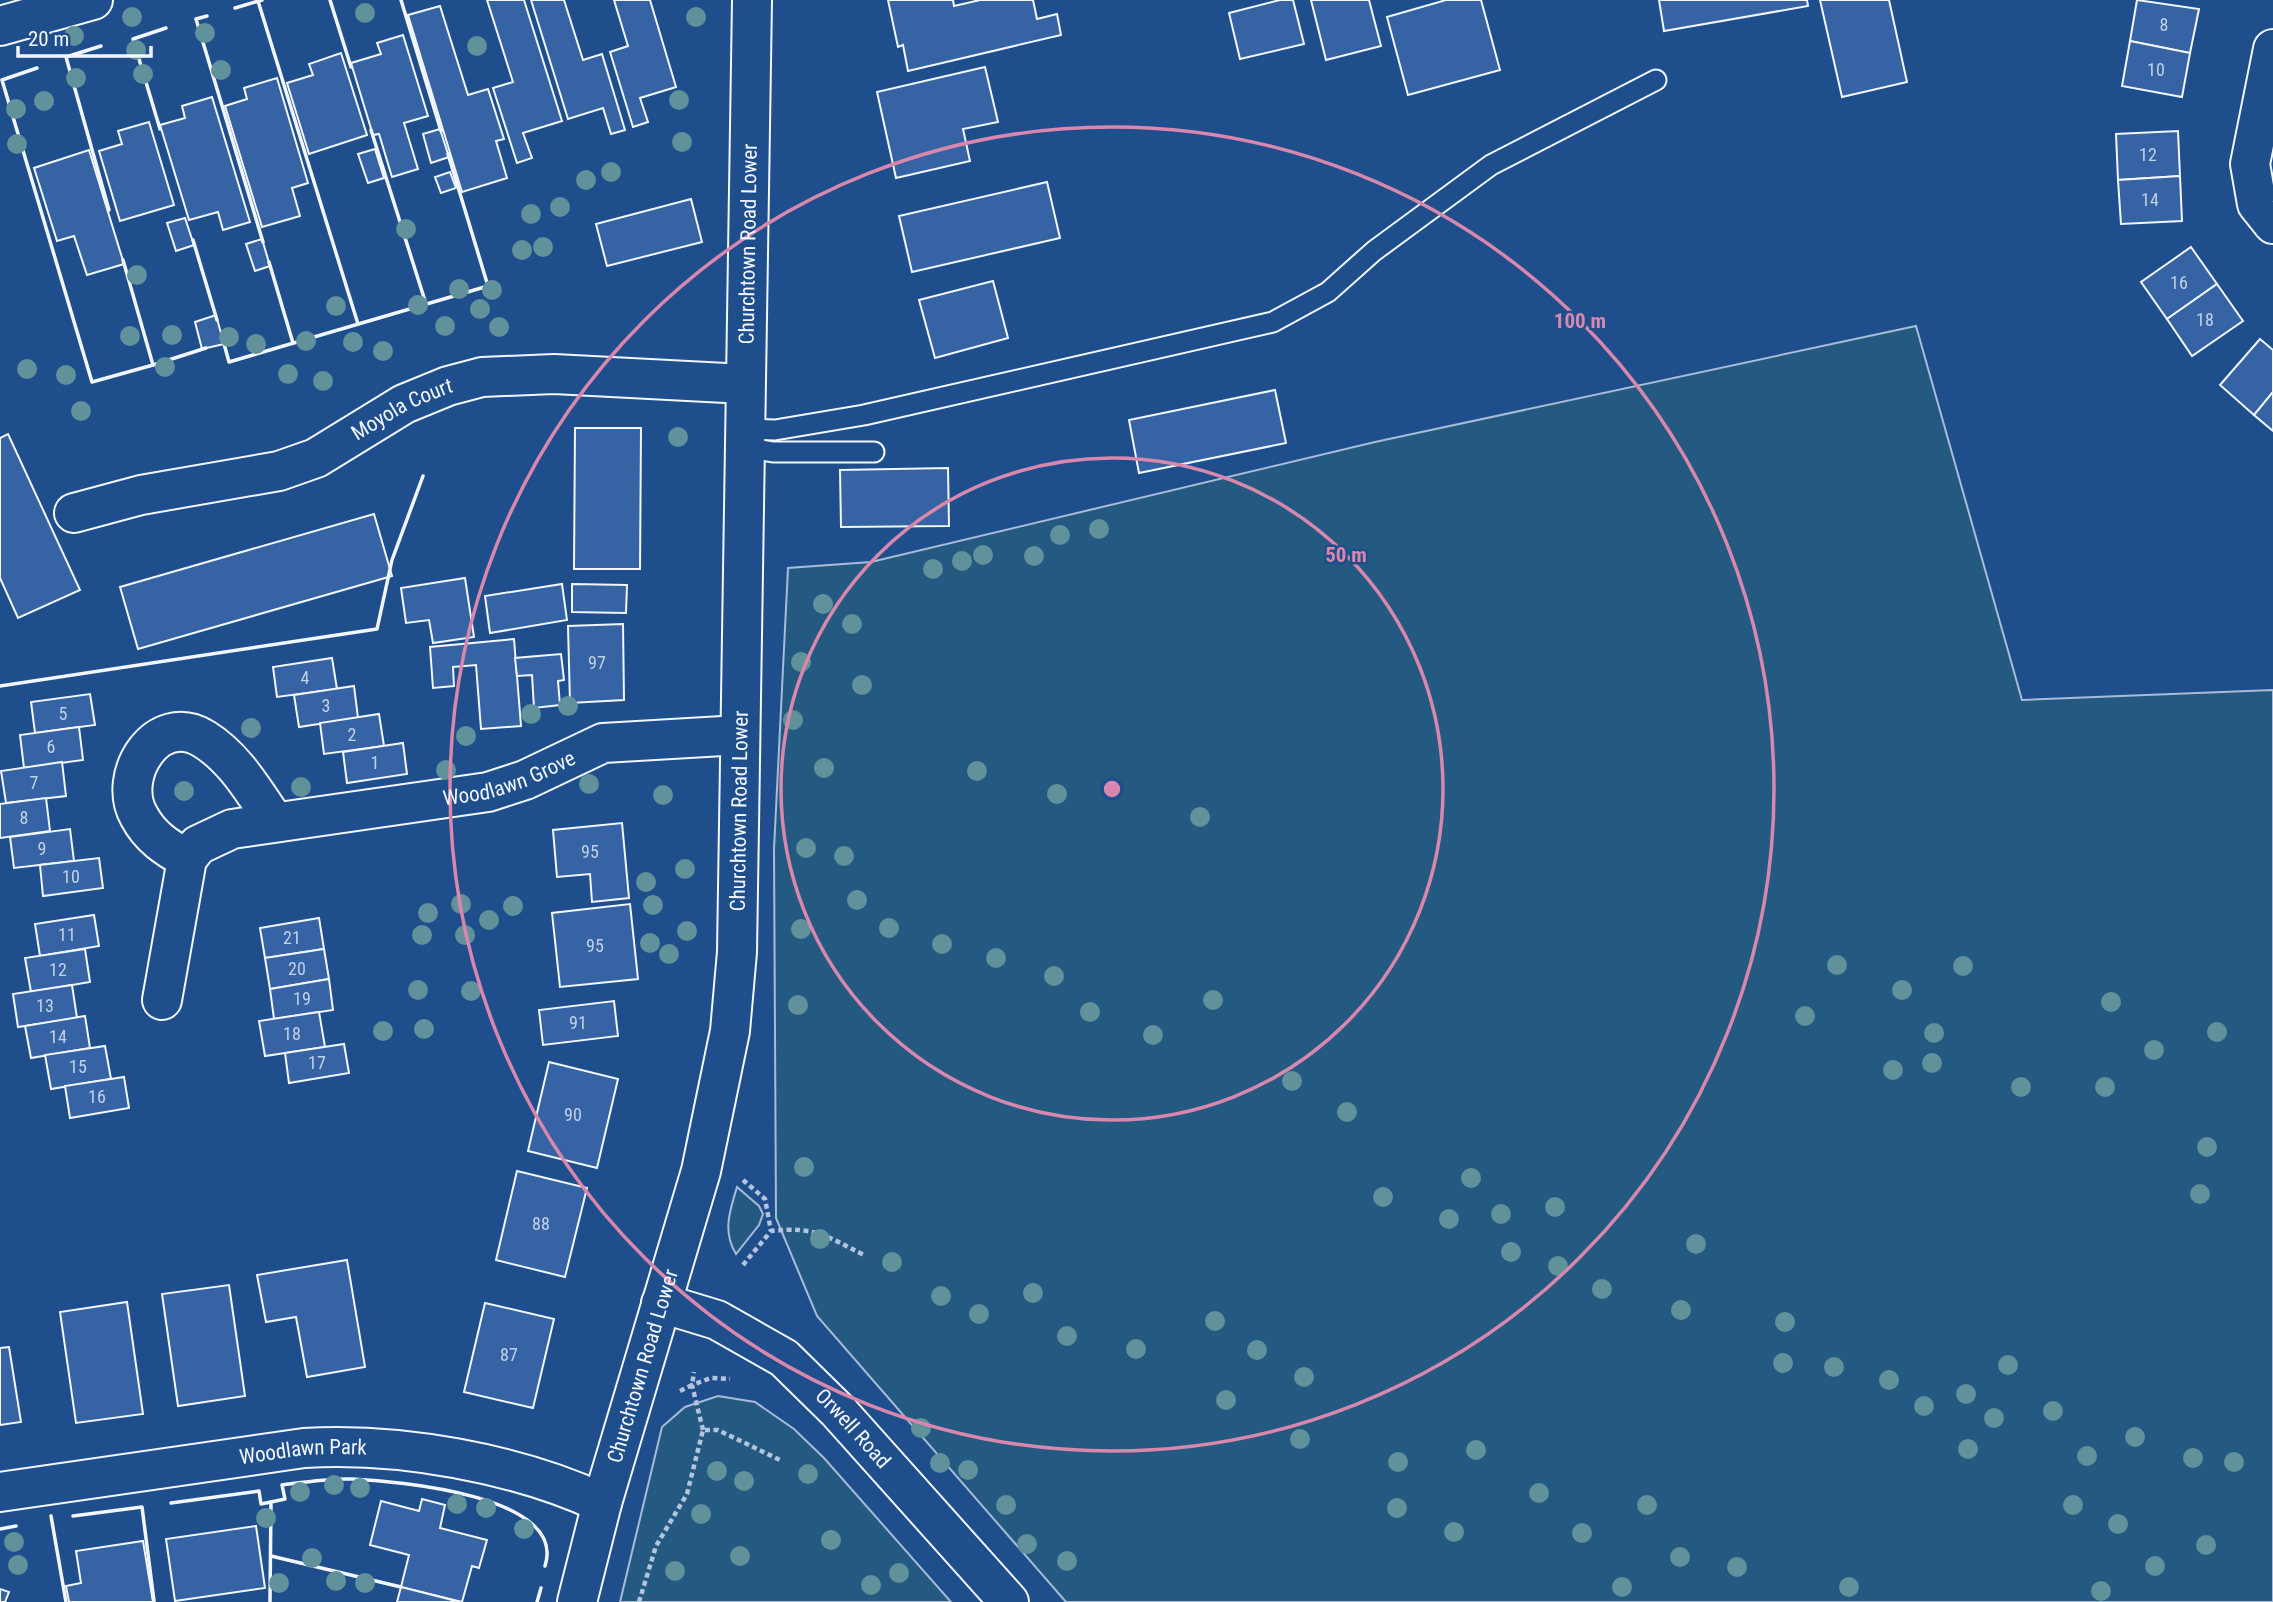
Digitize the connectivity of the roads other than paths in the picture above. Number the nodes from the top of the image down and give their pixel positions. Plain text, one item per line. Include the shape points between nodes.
1 (93, 0) edge
2 (752, 0) edge
3 (0, 26) edge
4 (2273, 49) edge
5 (1656, 80) dead end
6 (2273, 224) edge
7 (745, 384) junction
8 (744, 438) junction
9 (874, 452) dead end
10 (74, 513) dead end
11 (740, 735) junction
12 (274, 821) junction
13 (187, 859) junction
14 (162, 1000) dead end
15 (662, 1303) junction
16 (0, 1492) edge
17 (602, 1503) junction
18 (577, 1602) edge
19 (1009, 1602) edge

1 - 3 street
2 - 7 street, Churchtown Road Lower
4 - 6 street via 2250,164 2258,204
5 - 8 lane via 1491,165 1374,251 1328,292 1273,322
7 - 8 street, Churchtown Road Lower
7 - 10 street, Moyola Court via 554,374 482,377 414,400 316,458 279,471 141,495
8 - 9 lane via 773,452
8 - 11 street, Churchtown Road Lower
11 - 12 street, Woodlawn Grove via 615,741 592,746 525,780 488,792
11 - 15 street, Churchtown Road Lower via 737,952 730,1031 701,1171
12 - 13 street, Woodlawn Grove via 232,829 198,845
12 - 13 street via 243,775 203,738 184,733 163,737 136,763 132,798 150,832
13 - 14 street
15 - 17 street, Churchtown Road Lower
15 - 19 street, Orwell Road via 716,1320 784,1358 838,1411
16 - 17 street, Woodlawn Park via 349,1445 455,1458 572,1489
17 - 18 street, Churchtown Road Lower

